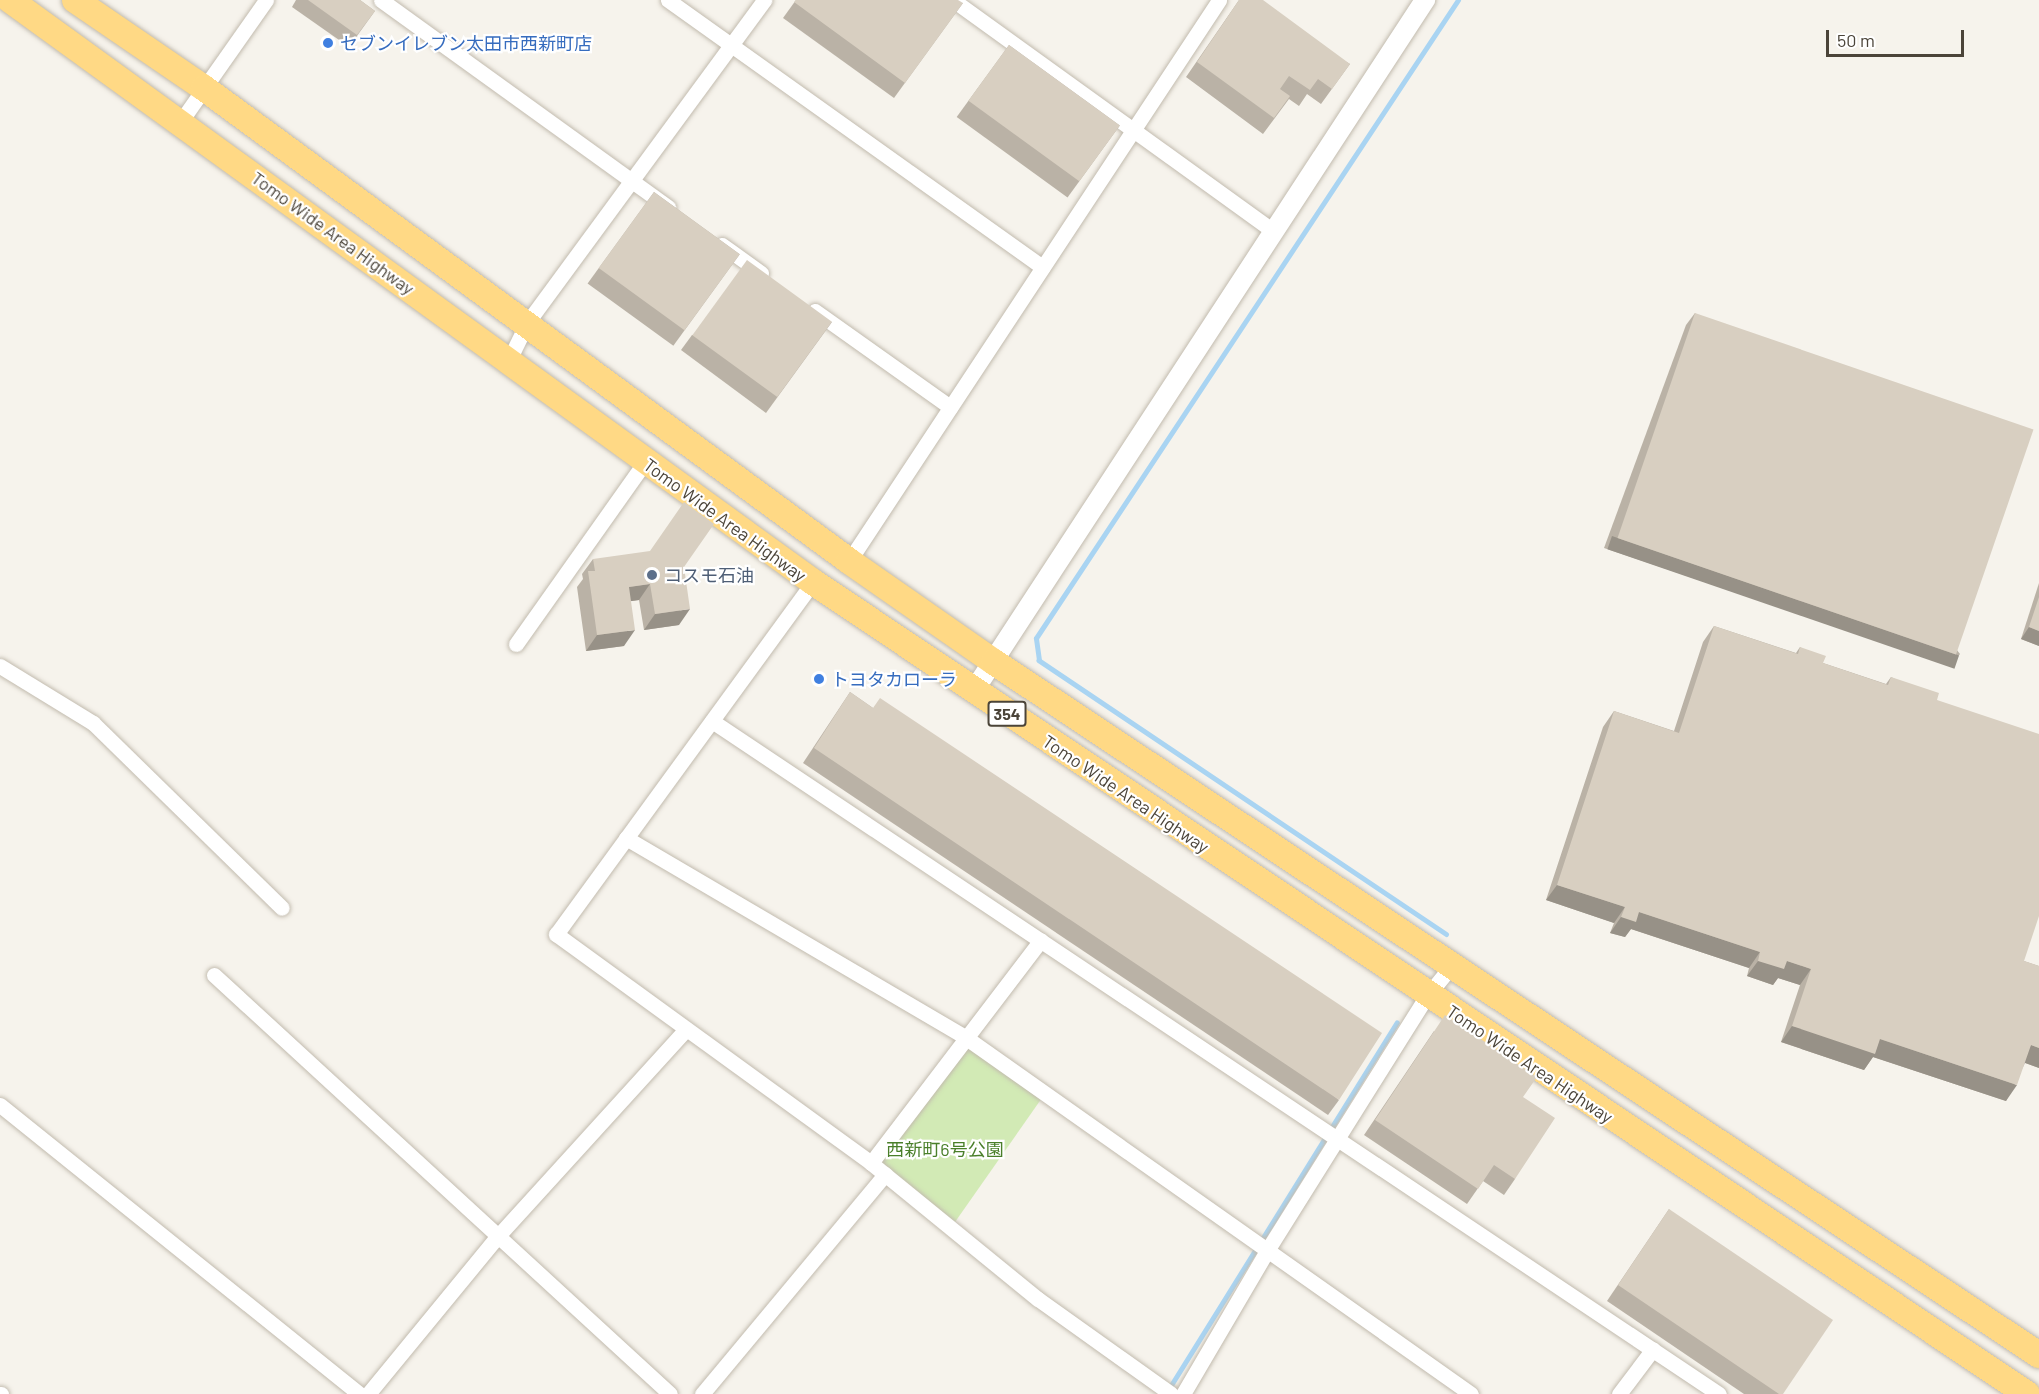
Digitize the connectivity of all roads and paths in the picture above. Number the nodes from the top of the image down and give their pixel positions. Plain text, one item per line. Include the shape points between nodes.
1 (10, 0) edge
2 (75, 0) edge
3 (266, 0) edge
4 (381, 0) edge
5 (668, 0) edge
6 (765, 0) edge
7 (953, 0) edge
8 (1219, 0) edge
9 (1425, 0) edge
10 (731, 46) junction
11 (204, 88) junction
12 (182, 121) junction
13 (1132, 130) junction
14 (631, 180) junction
15 (679, 215) edge
16 (1273, 231) junction
17 (708, 235) edge
18 (1042, 267) junction
19 (776, 283) edge
20 (805, 304) edge
21 (527, 323) junction
22 (508, 362) junction
23 (950, 407) junction
24 (645, 462) junction
25 (849, 561) junction
26 (813, 582) junction
27 (516, 644) dead end
28 (994, 662) junction
29 (0, 666) edge
30 (974, 692) junction
31 (712, 721) junction
32 (626, 838) junction
33 (282, 909) dead end
34 (1041, 939) junction
35 (1452, 965) junction
36 (214, 975) dead end
37 (1427, 996) junction
38 (686, 1029) junction
39 (965, 1036) junction
40 (0, 1105) edge
41 (1340, 1137) junction
42 (871, 1163) junction
43 (885, 1174) junction
44 (497, 1237) junction
45 (1268, 1249) junction
46 (1653, 1349) junction
47 (2039, 1355) edge
48 (359, 1394) edge
49 (368, 1394) edge
50 (670, 1394) edge
51 (702, 1394) edge
52 (1171, 1394) edge
53 (1183, 1394) edge
54 (1471, 1394) edge
55 (1619, 1394) edge
56 (1719, 1394) edge
57 (2027, 1394) edge

1 - 12 highway, Tomo Wide Area Highway / 354
2 - 11 highway, Tomo Wide Area Highway / 354
3 - 11 street
4 - 14 street
5 - 10 street
6 - 10 street
7 - 13 street
8 - 13 street
9 - 16 street
10 - 14 street
10 - 18 street
11 - 12 street
11 - 21 highway, Tomo Wide Area Highway / 354
12 - 22 highway, Tomo Wide Area Highway / 354
13 - 16 street
13 - 18 street
14 - 15 street
14 - 21 street
16 - 28 street
17 - 19 street
18 - 23 street
20 - 23 street
21 - 22 street
21 - 25 highway, Tomo Wide Area Highway / 354
22 - 24 highway, Tomo Wide Area Highway / 354
23 - 25 street
24 - 26 highway, Tomo Wide Area Highway / 354
24 - 27 street
25 - 28 highway, Tomo Wide Area Highway / 354
26 - 30 highway, Tomo Wide Area Highway / 354
26 - 31 street
28 - 30 street
28 - 35 highway, Tomo Wide Area Highway / 354
29 - 33 street via 93,723
30 - 37 highway, Tomo Wide Area Highway / 354
31 - 32 street
31 - 34 street
32 - 38 street via 556,934
32 - 39 street
34 - 39 street
34 - 41 street
35 - 37 street
35 - 47 highway, Tomo Wide Area Highway / 354
36 - 44 street
37 - 41 street
37 - 57 highway, Tomo Wide Area Highway / 354
38 - 42 street
38 - 44 street
39 - 42 street
39 - 45 street
40 - 48 street
41 - 45 street
41 - 46 street
42 - 43 street
43 - 51 street
43 - 52 street via 1038,1299
44 - 49 street
44 - 50 street
45 - 53 street
45 - 54 street
46 - 55 street
46 - 56 street

